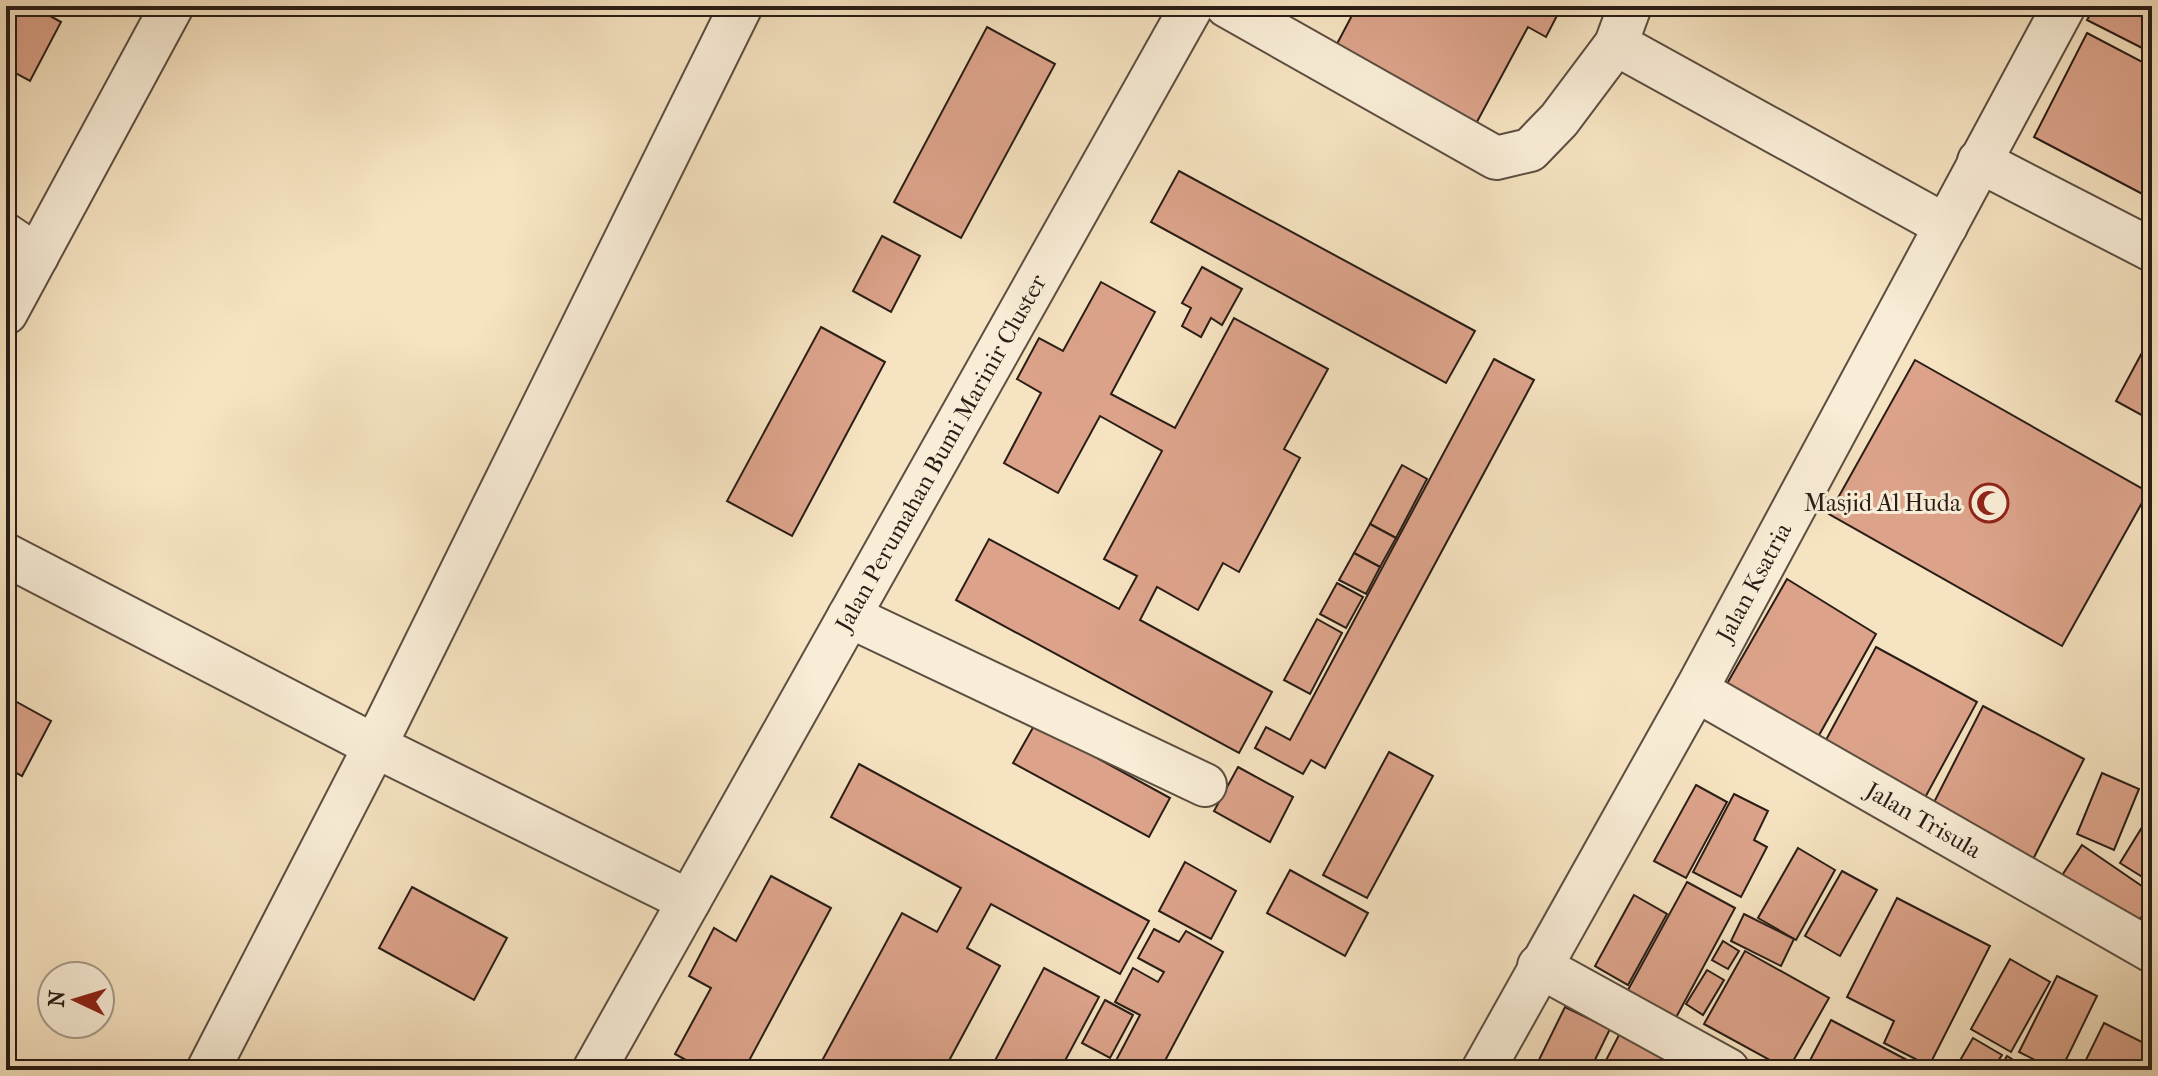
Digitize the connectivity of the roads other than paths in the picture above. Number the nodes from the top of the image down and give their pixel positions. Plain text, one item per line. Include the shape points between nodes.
1 (172, 6) edge
2 (741, 6) edge
3 (1192, 6) edge
4 (1227, 6) edge
5 (2064, 6) edge
6 (1623, 25) edge
7 (1979, 161) junction
8 (1946, 226) junction
9 (21, 246) edge
10 (2152, 250) edge
11 (6, 313) edge
12 (6, 555) edge
13 (849, 616) junction
14 (1696, 690) junction
15 (375, 746) junction
16 (1205, 785) dead end
17 (689, 901) junction
18 (2152, 951) edge
19 (1539, 966) junction
20 (208, 1070) edge
21 (594, 1070) edge
22 (1483, 1070) edge
23 (1728, 1070) edge

1 - 9 street
2 - 15 street
3 - 13 street, Jalan Perumahan Bumi Marinir Cluster
4 - 6 street via 1496,158 1530,150 1559,120
5 - 7 street, Jalan Ksatria
6 - 8 street
7 - 8 street, Jalan Ksatria
7 - 10 street
8 - 14 street, Jalan Ksatria
9 - 11 street
12 - 15 street
13 - 16 street
13 - 17 street, Jalan Perumahan Bumi Marinir Cluster
14 - 18 street, Jalan Trisula
14 - 19 street, Jalan Ksatria
15 - 17 street
15 - 20 street
17 - 21 street, Jalan Perumahan Bumi Marinir Cluster
19 - 22 street, Jalan Ksatria
19 - 23 street

